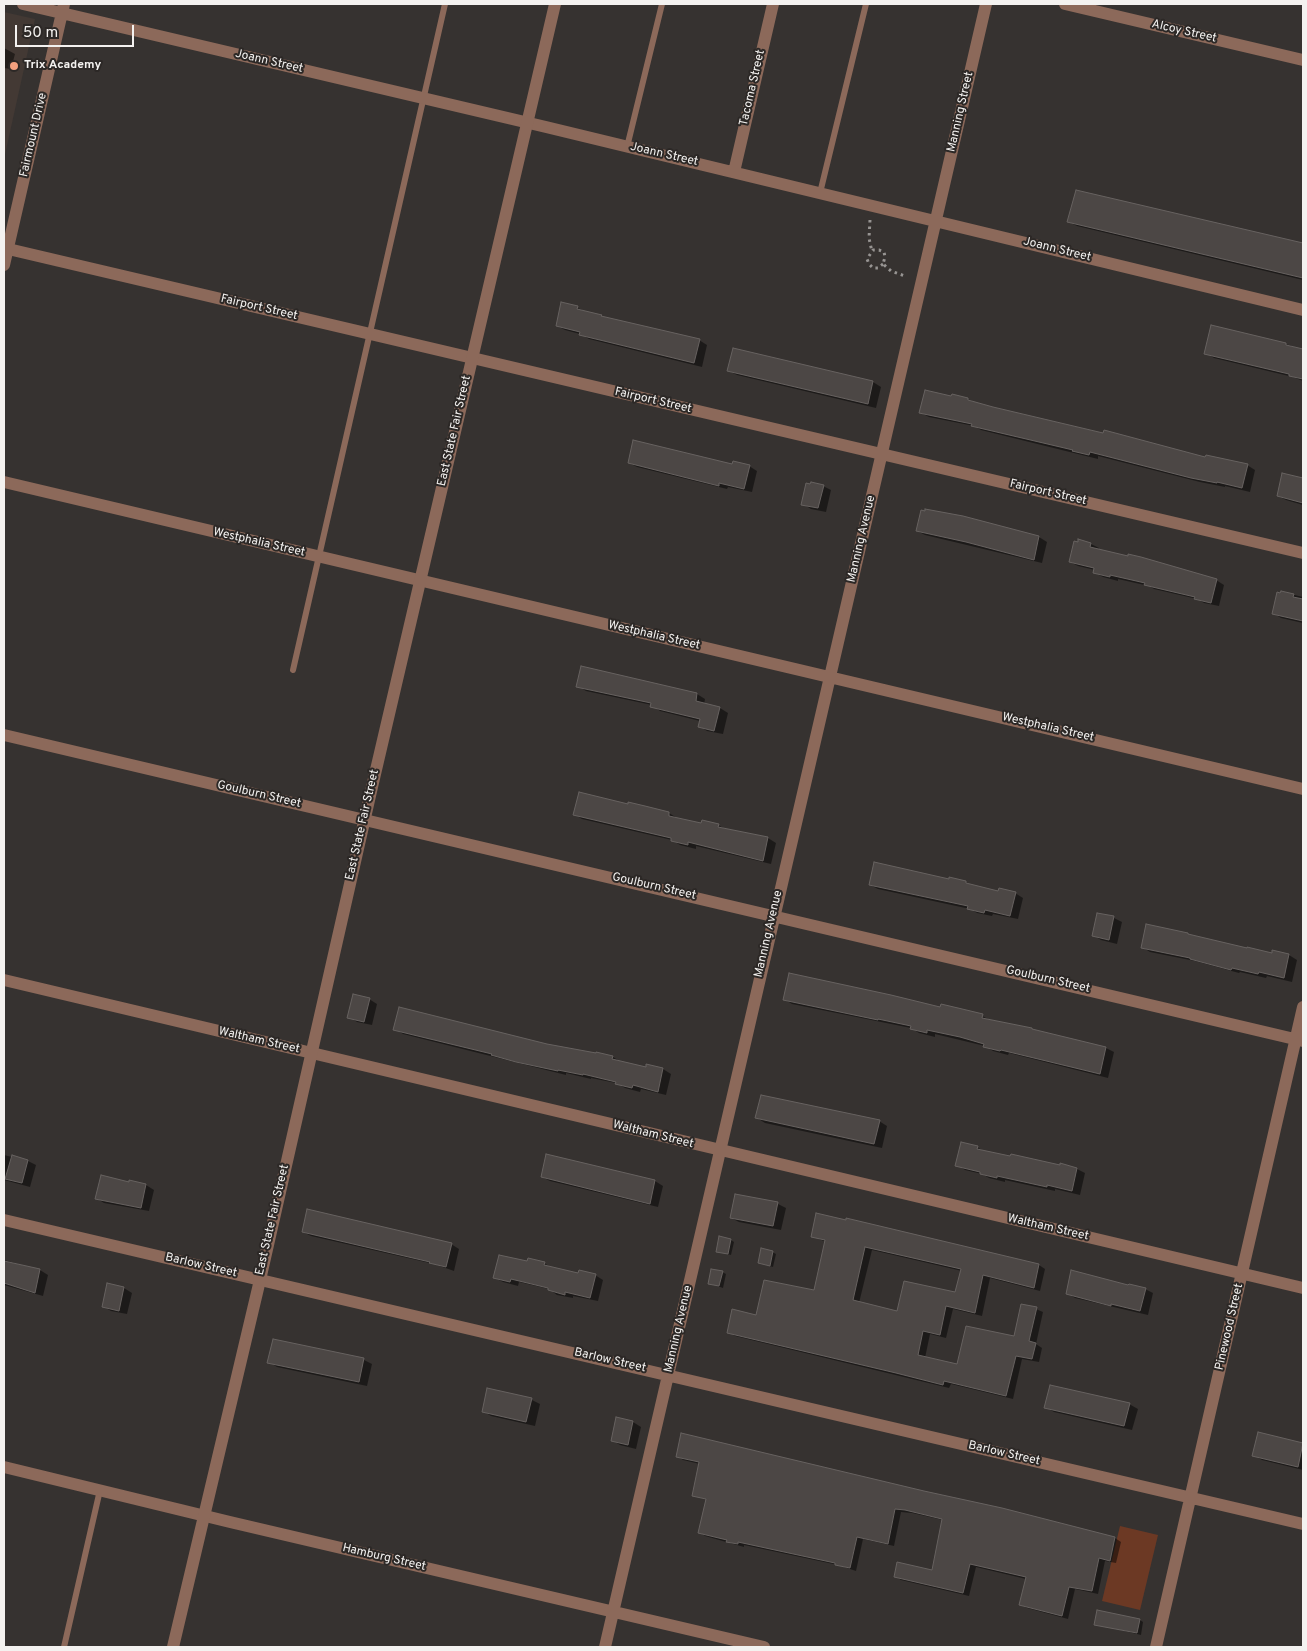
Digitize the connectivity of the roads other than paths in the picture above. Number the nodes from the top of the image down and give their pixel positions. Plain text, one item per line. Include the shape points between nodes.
1 (23, 4) edge
2 (445, 4) edge
3 (555, 4) edge
4 (662, 4) edge
5 (773, 4) edge
6 (866, 4) edge
7 (986, 4) edge
8 (1065, 4) edge
9 (63, 8) edge
10 (1303, 60) edge
11 (422, 98) junction
12 (527, 123) junction
13 (627, 147) junction
14 (734, 172) junction
15 (820, 193) junction
16 (936, 221) junction
17 (6, 248) edge
18 (4, 265) edge
19 (1303, 310) edge
20 (370, 334) junction
21 (472, 358) junction
22 (882, 455) junction
23 (4, 482) edge
24 (1303, 553) edge
25 (319, 557) junction
26 (420, 581) junction
27 (293, 670) dead end
28 (829, 677) junction
29 (4, 735) edge
30 (1303, 789) edge
31 (365, 819) junction
32 (774, 915) junction
33 (4, 980) edge
34 (1303, 1007) edge
35 (1300, 1040) edge
36 (311, 1052) junction
37 (721, 1151) junction
38 (4, 1220) edge
39 (1243, 1274) junction
40 (260, 1280) junction
41 (1303, 1288) edge
42 (668, 1375) junction
43 (4, 1466) edge
44 (100, 1490) junction
45 (1190, 1497) junction
46 (205, 1516) junction
47 (1303, 1524) edge
48 (614, 1611) junction
49 (64, 1647) edge
50 (173, 1647) edge
51 (605, 1647) edge
52 (764, 1647) edge
53 (1156, 1647) edge

1 - 9 street, Joann Street
2 - 11 lane
3 - 12 street, East State Fair Street
4 - 13 lane
5 - 14 street, Tacoma Street
6 - 15 lane
7 - 16 street, Manning Street
8 - 10 street, Alcoy Street
9 - 11 street, Joann Street
9 - 17 street, Fairmount Drive
11 - 12 street, Joann Street
11 - 20 lane
12 - 13 street, Joann Street
12 - 21 street, East State Fair Street
13 - 14 street, Joann Street
14 - 15 street, Joann Street
15 - 16 street, Joann Street
16 - 19 street, Joann Street
16 - 22 street, Manning Avenue
17 - 18 street, Fairmount Drive
17 - 20 street, Fairport Street
20 - 21 street, Fairport Street
20 - 25 lane
21 - 22 street, Fairport Street
21 - 26 street, East State Fair Street
22 - 24 street, Fairport Street
22 - 28 street, Manning Avenue
23 - 25 street, Westphalia Street
25 - 26 street, Westphalia Street
25 - 27 lane
26 - 28 street, Westphalia Street
26 - 31 street, East State Fair Street
28 - 30 street, Westphalia Street
28 - 32 street, Manning Avenue
29 - 31 street, Goulburn Street
31 - 32 street, Goulburn Street
31 - 36 street, East State Fair Street
32 - 35 street, Goulburn Street
32 - 37 street, Manning Avenue
33 - 36 street, Waltham Street
34 - 35 street, Pinewood Street
35 - 39 street, Pinewood Street
36 - 37 street, Waltham Street
36 - 40 street, East State Fair Street
37 - 39 street, Waltham Street
37 - 42 street, Manning Avenue
38 - 40 street, Barlow Street
39 - 41 street, Waltham Street
39 - 45 street, Pinewood Street
40 - 42 street, Barlow Street
40 - 46 street, East State Fair Street
42 - 45 street, Barlow Street
42 - 48 street, Manning Avenue
43 - 44 street, Hamburg Street
44 - 46 street, Hamburg Street
44 - 49 lane
45 - 47 street, Barlow Street
45 - 53 street, Pinewood Street
46 - 48 street, Hamburg Street
46 - 50 street, East State Fair Street
48 - 51 street, Manning Avenue
48 - 52 street, Hamburg Street

